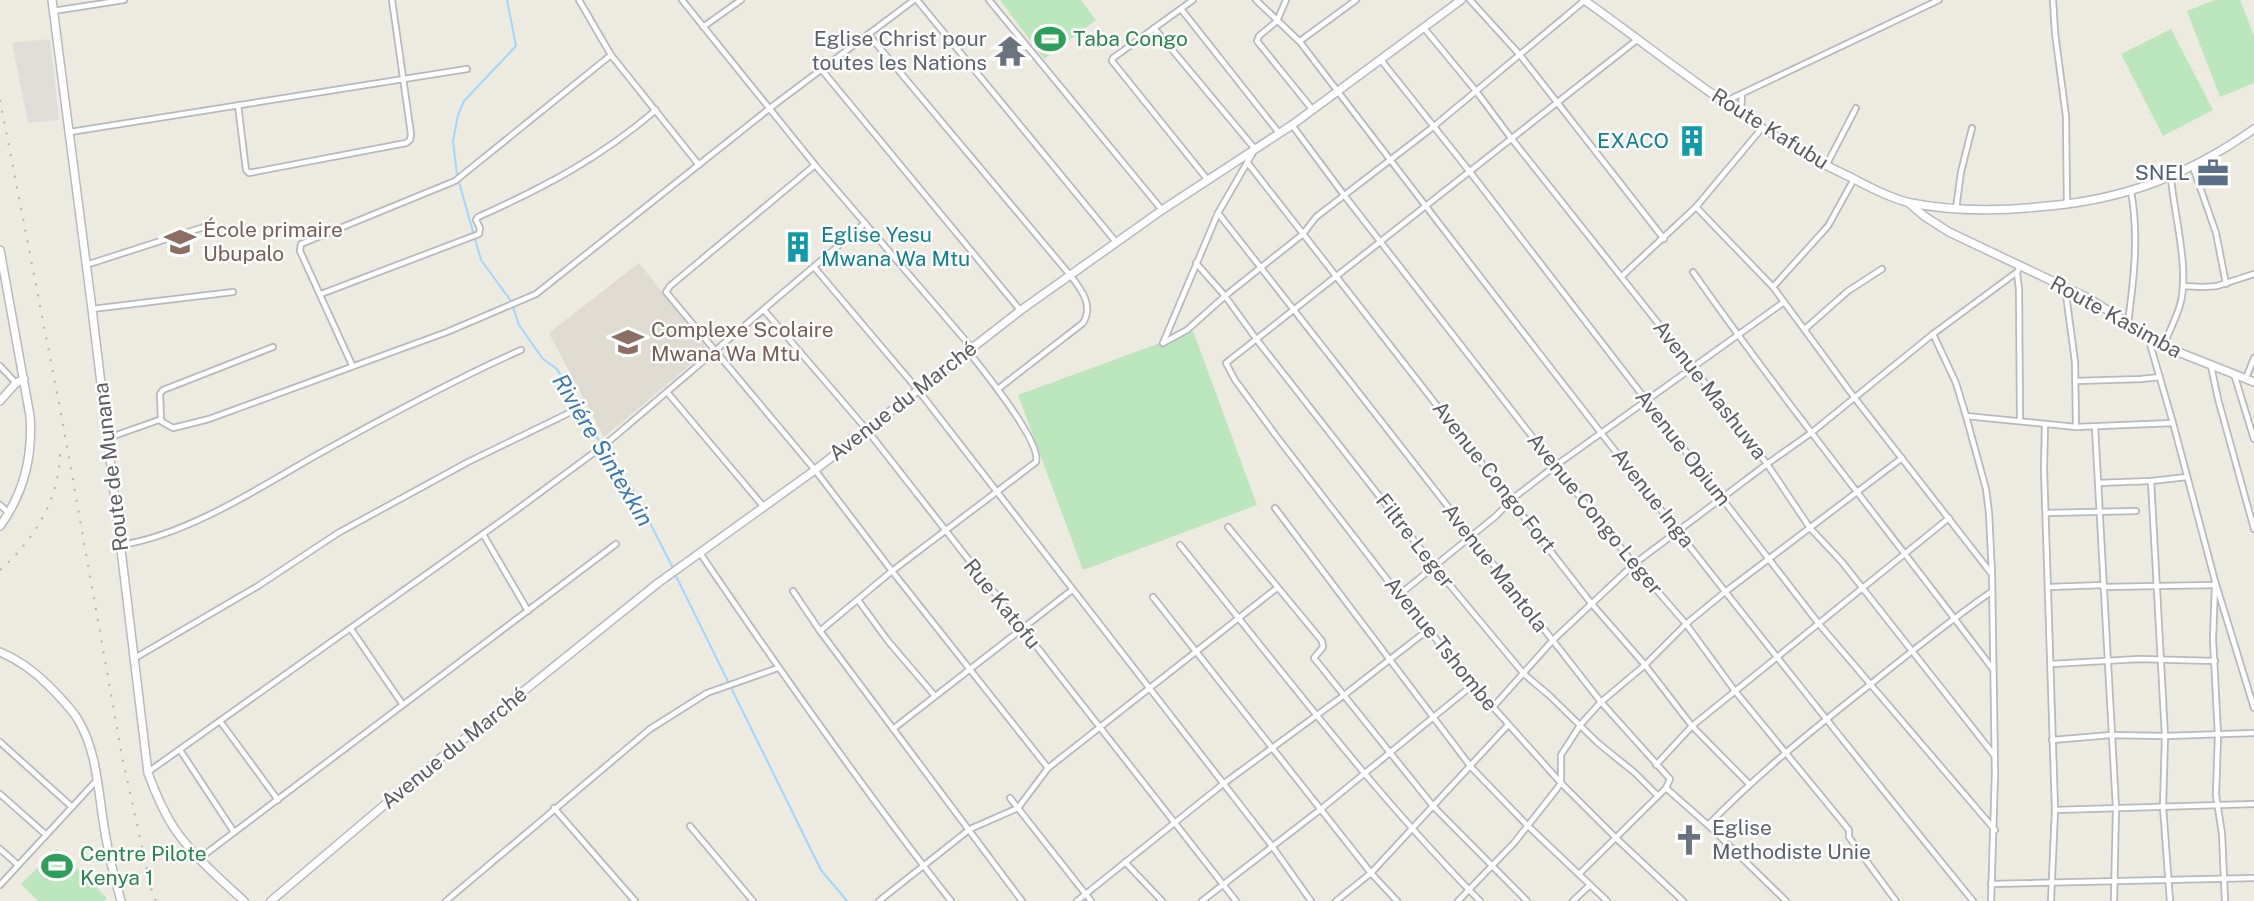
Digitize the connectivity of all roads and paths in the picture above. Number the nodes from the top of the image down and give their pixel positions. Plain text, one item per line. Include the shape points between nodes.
1 (52, 0) edge
2 (124, 0) edge
3 (392, 0) edge
4 (579, 0) edge
5 (682, 0) edge
6 (741, 0) edge
7 (915, 0) edge
8 (989, 0) edge
9 (1193, 0) edge
10 (1256, 0) edge
11 (1286, 0) edge
12 (1356, 0) edge
13 (1461, 0) edge
14 (1470, 0) edge
15 (1584, 0) edge
16 (1940, 0) edge
17 (2053, 0) edge
18 (1181, 9) junction
19 (52, 11) junction
20 (1277, 21) junction
21 (703, 27) junction
22 (1424, 27) junction
23 (1154, 28) junction
24 (868, 34) junction
25 (1638, 39) junction
26 (1300, 42) junction
27 (611, 55) junction
28 (1520, 55) junction
29 (1380, 60) junction
30 (467, 69) dead end
31 (821, 69) junction
32 (405, 79) junction
33 (1476, 91) junction
34 (1338, 92) junction
35 (1742, 94) junction
36 (1723, 102) junction
37 (1556, 104) junction
38 (238, 105) junction
39 (770, 108) junction
40 (1856, 108) dead end
41 (656, 110) junction
42 (1312, 110) junction
43 (1741, 113) junction
44 (1292, 125) junction
45 (1433, 127) junction
46 (1763, 128) junction
47 (1972, 128) dead end
48 (2254, 130) edge
49 (70, 132) junction
50 (1279, 134) junction
51 (1511, 138) junction
52 (1255, 149) junction
53 (1391, 160) junction
54 (1247, 162) junction
55 (699, 165) junction
56 (815, 165) junction
57 (1826, 166) junction
58 (2193, 167) junction
59 (1470, 172) junction
60 (2171, 178) junction
61 (1207, 179) junction
62 (1854, 179) junction
63 (2131, 191) junction
64 (1344, 195) junction
65 (1909, 202) junction
66 (2067, 205) junction
67 (1426, 207) junction
68 (1696, 207) junction
69 (1956, 209) junction
70 (1162, 210) junction
71 (1218, 213) junction
72 (864, 223) junction
73 (207, 226) dead end
74 (1303, 234) junction
75 (1664, 239) junction
76 (1116, 242) junction
77 (1381, 242) junction
78 (0, 250) edge
79 (1196, 262) junction
80 (86, 265) junction
81 (814, 267) junction
82 (1261, 267) junction
83 (1882, 269) dead end
84 (2018, 270) junction
85 (1693, 272) dead end
86 (2254, 274) edge
87 (1070, 275) junction
88 (1338, 276) junction
89 (1622, 276) junction
90 (2226, 284) junction
91 (2064, 286) junction
92 (2183, 286) junction
93 (1773, 287) junction
94 (233, 292) dead end
95 (321, 294) junction
96 (1225, 296) junction
97 (1784, 302) junction
98 (92, 309) junction
99 (764, 310) junction
100 (1021, 310) junction
101 (1295, 310) junction
102 (2128, 324) junction
103 (1805, 329) junction
104 (1737, 334) junction
105 (1933, 334) junction
106 (2147, 337) junction
107 (1257, 340) junction
108 (2163, 346) junction
109 (273, 347) dead end
110 (521, 350) dead end
111 (970, 350) junction
112 (715, 352) junction
113 (2254, 358) edge
114 (352, 365) junction
115 (2211, 365) junction
116 (0, 366) edge
117 (1692, 366) junction
118 (2233, 374) junction
119 (2160, 377) junction
120 (2246, 378) junction
121 (20, 381) junction
122 (2076, 381) junction
123 (2254, 382) edge
124 (998, 389) junction
125 (918, 390) junction
126 (667, 392) junction
127 (1854, 397) junction
128 (0, 401) edge
129 (1646, 402) junction
130 (569, 413) dead end
131 (1966, 415) junction
132 (161, 420) junction
133 (2020, 420) junction
134 (2173, 423) junction
135 (2045, 424) junction
136 (2095, 426) junction
137 (2076, 427) junction
138 (867, 430) junction
139 (1601, 433) junction
140 (1811, 433) junction
141 (108, 438) junction
142 (2254, 439) edge
143 (1902, 458) junction
144 (1767, 464) junction
145 (1555, 466) junction
146 (814, 470) junction
147 (2187, 477) junction
148 (2151, 481) junction
149 (2098, 482) junction
150 (997, 490) junction
151 (1858, 493) junction
152 (1723, 498) junction
153 (1512, 499) junction
154 (0, 505) edge
155 (764, 508) junction
156 (1275, 508) dead end
157 (2099, 510) junction
158 (2136, 510) dead end
159 (9, 513) junction
160 (2046, 513) junction
161 (1949, 518) junction
162 (0, 526) edge
163 (1228, 527) dead end
164 (1810, 528) junction
165 (2254, 529) edge
166 (944, 531) junction
167 (1679, 531) junction
168 (483, 534) junction
169 (1469, 536) junction
170 (616, 544) dead end
171 (121, 545) junction
172 (1180, 545) dead end
173 (700, 553) junction
174 (1906, 553) junction
175 (1768, 559) junction
176 (1634, 564) junction
177 (1434, 566) junction
178 (892, 571) junction
179 (1992, 574) junction
180 (2215, 583) junction
181 (2103, 586) junction
182 (2157, 586) junction
183 (2049, 587) junction
184 (1277, 588) junction
185 (1864, 589) junction
186 (1072, 590) junction
187 (793, 591) dead end
188 (1725, 592) junction
189 (1992, 592) junction
190 (1399, 595) junction
191 (1153, 597) dead end
192 (858, 600) junction
193 (1591, 603) junction
194 (528, 611) junction
195 (1954, 617) junction
196 (1239, 618) junction
197 (1686, 624) junction
198 (1819, 624) junction
199 (351, 629) junction
200 (1023, 629) junction
201 (1429, 629) junction
202 (820, 631) junction
203 (1553, 640) junction
204 (1912, 650) junction
205 (0, 652) edge
206 (1198, 652) junction
207 (1777, 657) junction
208 (133, 659) junction
209 (1389, 660) junction
210 (2161, 661) junction
211 (2215, 661) junction
212 (2107, 662) junction
213 (2052, 664) junction
214 (1645, 665) junction
215 (778, 668) junction
216 (1993, 669) junction
217 (970, 670) junction
218 (1524, 674) junction
219 (1474, 684) junction
220 (1870, 684) junction
221 (1150, 688) junction
222 (1735, 691) junction
223 (935, 696) junction
224 (1343, 696) junction
225 (1601, 702) junction
226 (403, 705) junction
227 (1493, 707) junction
228 (2254, 708) edge
229 (1318, 715) junction
230 (1433, 717) junction
231 (1825, 720) junction
232 (220, 721) junction
233 (1580, 724) junction
234 (1508, 725) junction
235 (1100, 726) junction
236 (1692, 726) junction
237 (893, 729) junction
238 (2254, 733) edge
239 (2110, 735) junction
240 (2218, 735) junction
241 (2165, 736) junction
242 (2053, 740) junction
243 (0, 742) edge
244 (1273, 748) junction
245 (180, 750) junction
246 (1390, 753) junction
247 (1784, 753) junction
248 (1994, 755) junction
249 (1656, 765) junction
250 (1471, 766) junction
251 (1048, 768) junction
252 (148, 773) junction
253 (1363, 773) junction
254 (97, 780) junction
255 (1561, 783) junction
256 (1223, 784) junction
257 (1749, 784) junction
258 (1666, 788) junction
259 (0, 794) edge
260 (1658, 796) junction
261 (1010, 798) dead end
262 (278, 800) junction
263 (2254, 804) edge
264 (1433, 806) junction
265 (2217, 806) junction
266 (72, 807) junction
267 (2163, 807) junction
268 (554, 808) junction
269 (1018, 808) junction
270 (2116, 808) junction
271 (1321, 809) junction
272 (2055, 810) junction
273 (1174, 822) junction
274 (690, 825) dead end
275 (1527, 825) junction
276 (1709, 825) junction
277 (970, 829) junction
278 (1412, 830) junction
279 (1995, 830) junction
280 (234, 832) junction
281 (44, 833) dead end
282 (1616, 838) junction
283 (1272, 846) junction
284 (0, 849) edge
285 (199, 859) junction
286 (1125, 862) junction
287 (18, 865) junction
288 (923, 866) junction
289 (1492, 867) junction
290 (1371, 873) junction
291 (1579, 874) junction
292 (2254, 878) edge
293 (2169, 880) junction
294 (2225, 880) junction
295 (2113, 883) junction
296 (1223, 884) junction
297 (1991, 884) junction
298 (2051, 884) junction
299 (0, 885) edge
300 (1591, 885) junction
301 (1469, 890) junction
302 (1086, 894) junction
303 (1783, 900) edge
304 (1990, 900) edge
305 (121, 901) edge
306 (244, 901) edge
307 (271, 901) edge
308 (446, 901) edge
309 (635, 901) edge
310 (753, 901) edge
311 (879, 901) edge
312 (951, 901) edge
313 (1022, 901) edge
314 (1077, 901) edge
315 (1091, 901) edge
316 (1162, 901) edge
317 (1202, 901) edge
318 (1236, 901) edge
319 (1311, 901) edge
320 (1335, 901) edge
321 (1397, 901) edge
322 (1458, 901) edge
323 (1480, 901) edge
324 (1527, 901) edge
325 (1573, 901) edge
326 (1607, 901) edge
327 (1683, 901) edge
328 (1896, 901) edge
329 (1973, 901) edge
330 (2051, 901) edge
331 (2114, 901) edge
332 (2169, 901) edge
333 (2225, 901) edge

1 - 19 street, Route de Munana
2 - 19 street
3 - 32 street
4 - 27 street
5 - 21 street
6 - 21 street
7 - 24 street
7 - 76 street
8 - 70 street
9 - 18 street
10 - 20 street, Avenue Inga
11 - 20 street
12 - 26 street
13 - 22 street, Avenue du Marché
14 - 28 street
15 - 25 street, Route Kafubu
15 - 28 street
16 - 35 street
17 - 66 street via 2066,116
18 - 23 street
18 - 50 street
19 - 49 street, Route de Munana
20 - 26 street, Avenue Inga
20 - 42 street via 1257,43
21 - 39 street
22 - 29 street, Avenue du Marché
22 - 33 street, Avenue Mashuwa
23 - 52 street
23 - 61 street via 1112,61
24 - 31 street
24 - 87 street
25 - 36 street, Route Kafubu
25 - 37 street
26 - 34 street, Avenue Inga
27 - 41 street
27 - 95 street via 455,181 301,244 300,251
28 - 33 street
28 - 37 street
29 - 34 street, Avenue du Marché
29 - 45 street, Avenue Opium
30 - 32 street
31 - 39 street
31 - 100 street
32 - 38 street
32 - 38 street via 411,138 406,143 253,173 246,170
33 - 45 street
33 - 51 street, Avenue Mashuwa
34 - 42 street, Avenue du Marché
34 - 53 street, Avenue Inga
35 - 36 street
35 - 43 street
36 - 43 street, Route Kafubu
37 - 51 street
37 - 75 street
38 - 49 street
39 - 55 street
39 - 56 street
40 - 57 street
41 - 55 street
41 - 95 street via 570,173 478,217 479,234
42 - 44 street, Avenue du Marché
43 - 46 street, Route Kafubu
44 - 50 street, Avenue du Marché
44 - 64 street, Avenue Congo Leger
45 - 53 street
45 - 59 street, Avenue Opium
46 - 57 street, Route Kafubu
46 - 68 street
47 - 69 street
48 - 58 street, Route Kafubu
49 - 80 street, Route de Munana
50 - 52 street, Avenue du Marché
51 - 59 street
51 - 89 street, Avenue Mashuwa
52 - 54 street
52 - 61 street, Avenue du Marché
53 - 64 street
53 - 67 street, Avenue Inga
54 - 71 street
54 - 74 street, Avenue Congo Fort
55 - 114 street via 536,294 435,337
56 - 72 street
56 - 112 street via 666,293
57 - 62 street, Route Kafubu
58 - 60 street, Route Kafubu
58 - 90 street via 2216,233
59 - 67 street
59 - 129 street, Avenue Opium
60 - 63 street, Route Kafubu
60 - 92 street
61 - 70 street, Avenue du Marché
62 - 65 street, Route Kafubu
62 - 93 street via 1828,226
63 - 66 street, Route Kafubu
63 - 102 street via 2136,248
64 - 74 street via 1315,217
64 - 77 street, Avenue Congo Leger
65 - 69 street, Route Kafubu
65 - 84 street, Route Kasimba via 1924,216
66 - 69 street, Route Kafubu
67 - 77 street
67 - 139 street, Avenue Inga
68 - 75 street
68 - 93 street
70 - 76 street, Avenue du Marché
71 - 79 street
71 - 82 street, Avenue Mantola
72 - 81 street
72 - 111 street
73 - 80 street
74 - 82 street
74 - 88 street, Avenue Congo Fort
75 - 89 street
76 - 87 street, Avenue du Marché
77 - 88 street
77 - 145 street, Avenue Congo Leger
78 - 121 street
79 - 96 street, Filtre Leger
79 - 96 street via 1163,343 1187,330
80 - 98 street, Route de Munana
81 - 99 street
81 - 125 street
82 - 96 street
82 - 101 street, Avenue Mantola
83 - 103 street via 1847,291
84 - 91 street, Route Kasimba
84 - 105 street
84 - 133 street
85 - 104 street
86 - 90 street
87 - 100 street, Avenue du Marché
87 - 124 street via 1087,301 1083,323
88 - 101 street
88 - 153 street, Avenue Congo Fort
89 - 117 street, Avenue Mashuwa
90 - 92 street
91 - 102 street, Route Kasimba
91 - 122 street
92 - 108 street
93 - 97 street
94 - 98 street
95 - 114 street
96 - 107 street, Filtre Leger
97 - 103 street
97 - 104 street
98 - 141 street, Route de Munana
99 - 112 street
99 - 138 street, Rue Katofu
100 - 111 street, Avenue du Marché
101 - 107 street
101 - 169 street, Avenue Mantola
102 - 106 street, Route Kasimba
103 - 127 street
104 - 117 street
104 - 140 street
105 - 127 street
105 - 131 street
106 - 108 street, Route Kasimba
106 - 119 street
107 - 177 street, Filtre Leger
107 - 190 street, Avenue Tshombe via 1226,363 1234,380
108 - 115 street, Route Kasimba
109 - 132 street via 163,390
110 - 171 street via 418,400 237,500 180,527
111 - 124 street
111 - 125 street, Avenue du Marché
112 - 126 street
112 - 146 street
113 - 120 street
114 - 132 street via 209,419 173,428
115 - 118 street, Route Kasimba
115 - 165 street
116 - 121 street
117 - 129 street
117 - 144 street, Avenue Mashuwa
118 - 120 street, Route Kasimba
118 - 142 street
119 - 122 street
119 - 134 street
120 - 123 street, Route Kasimba
121 - 128 street
121 - 159 street via 32,439 29,464
122 - 137 street
124 - 150 street via 1038,457
125 - 138 street, Avenue du Marché
125 - 150 street
126 - 155 street
126 - 168 street via 607,443
127 - 140 street
127 - 143 street
129 - 139 street
129 - 152 street, Avenue Opium
130 - 208 street via 338,533
131 - 133 street
131 - 179 street via 1986,489
132 - 141 street
133 - 135 street
134 - 136 street
134 - 147 street
135 - 137 street
135 - 160 street
136 - 137 street
136 - 149 street
138 - 146 street, Avenue du Marché
138 - 166 street, Rue Katofu
139 - 145 street
139 - 167 street, Avenue Inga
140 - 144 street
140 - 151 street
141 - 171 street, Route de Munana
143 - 151 street
143 - 161 street
144 - 152 street
144 - 164 street, Avenue Mashuwa
145 - 153 street
145 - 176 street, Avenue Congo Leger
146 - 155 street, Avenue du Marché
146 - 178 street
147 - 148 street
147 - 180 street
148 - 149 street
148 - 182 street
149 - 157 street
150 - 166 street
150 - 186 street
151 - 164 street
151 - 174 street
152 - 167 street
152 - 175 street, Avenue Opium
153 - 169 street
153 - 193 street, Avenue Congo Fort
154 - 159 street
155 - 173 street, Avenue du Marché
156 - 209 street
157 - 158 street
157 - 160 street
157 - 181 street
159 - 162 street
160 - 183 street
161 - 174 street
161 - 179 street
163 - 184 street
164 - 175 street
164 - 185 street, Avenue Mashuwa
166 - 178 street
166 - 200 street, Rue Katofu
167 - 176 street
167 - 188 street, Avenue Inga
168 - 194 street
168 - 199 street
169 - 177 street
169 - 203 street, Avenue Mantola
170 - 194 street
171 - 208 street, Route de Munana
172 - 196 street
173 - 215 street
173 - 307 street, Avenue du Marché via 623,610
174 - 185 street
174 - 195 street
175 - 188 street
175 - 198 street, Avenue Opium
176 - 193 street
176 - 197 street, Avenue Congo Leger
177 - 190 street
177 - 218 street, Filtre Leger
178 - 192 street
178 - 217 street
179 - 189 street
180 - 182 street
180 - 211 street
180 - 228 street
181 - 182 street
181 - 183 street
181 - 212 street
182 - 210 street
183 - 213 street
184 - 196 street
184 - 224 street via 1322,641 1314,658
185 - 198 street
185 - 204 street, Avenue Mashuwa
186 - 200 street
186 - 221 street
187 - 202 street
188 - 197 street
188 - 207 street, Avenue Inga
189 - 195 street
189 - 216 street
190 - 201 street, Avenue Tshombe
191 - 206 street
192 - 202 street
192 - 223 street
193 - 203 street
193 - 214 street, Avenue Congo Fort
194 - 226 street
195 - 204 street
195 - 216 street
196 - 206 street
196 - 229 street
197 - 214 street
197 - 222 street, Avenue Congo Leger
198 - 207 street
198 - 220 street, Avenue Opium
199 - 226 street
199 - 232 street
200 - 217 street
200 - 235 street, Rue Katofu
201 - 209 street
201 - 219 street, Avenue Tshombe
202 - 237 street
203 - 218 street
203 - 225 street, Avenue Mantola
204 - 220 street
204 - 248 street, Avenue Mashuwa
205 - 254 street via 21,662 72,710 88,742
206 - 221 street
206 - 244 street
207 - 222 street
207 - 231 street, Avenue Inga
208 - 252 street, Route de Munana
209 - 224 street
209 - 230 street
210 - 211 street
210 - 212 street
210 - 241 street
211 - 240 street
212 - 213 street
212 - 239 street
213 - 242 street
214 - 225 street
214 - 236 street, Avenue Congo Fort
215 - 268 street via 720,687 681,708
215 - 288 street
216 - 248 street
217 - 223 street
217 - 251 street
218 - 227 street
218 - 233 street, Filtre Leger
219 - 227 street, Avenue Tshombe
219 - 230 street
220 - 231 street
220 - 279 street, Avenue Opium
221 - 235 street
221 - 256 street
222 - 236 street
222 - 247 street, Avenue Congo Leger
223 - 237 street
224 - 229 street
224 - 246 street
225 - 233 street
225 - 249 street, Avenue Mantola
226 - 262 street
227 - 234 street, Avenue Tshombe
229 - 244 street
229 - 253 street
230 - 246 street
230 - 250 street
231 - 247 street
231 - 329 street, Avenue Inga
232 - 245 street
232 - 262 street
233 - 255 street via 1561,755
233 - 260 street, Filtre Leger
234 - 250 street
234 - 255 street, Avenue Tshombe
235 - 251 street
235 - 273 street, Rue Katofu
236 - 249 street
236 - 257 street, Avenue Congo Fort
237 - 277 street
238 - 240 street
239 - 241 street
239 - 242 street
239 - 270 street
240 - 241 street
240 - 265 street
241 - 267 street
242 - 272 street
243 - 266 street
244 - 256 street
244 - 271 street
245 - 252 street
245 - 280 street
246 - 253 street
246 - 264 street
247 - 257 street
247 - 328 street, Avenue Congo Leger via 1849,830 1849,837
248 - 279 street
249 - 258 street, Avenue Mantola via 1671,781
250 - 264 street
250 - 275 street
251 - 269 street
252 - 285 street, Route de Munana via 175,829
253 - 271 street
253 - 278 street
254 - 266 street
254 - 305 street
255 - 275 street
255 - 282 street, Avenue Tshombe
256 - 273 street
256 - 283 street
257 - 276 street
258 - 260 street
258 - 276 street, Avenue Mantola
259 - 281 street
260 - 282 street
261 - 269 street
262 - 280 street
263 - 265 street
264 - 278 street
264 - 289 street
265 - 267 street
265 - 294 street
266 - 287 street
267 - 270 street
267 - 293 street
268 - 308 street
268 - 309 street
269 - 277 street
269 - 302 street
270 - 272 street
270 - 295 street
271 - 283 street
271 - 290 street
272 - 298 street
273 - 286 street
273 - 296 street, Rue Katofu
274 - 310 street
275 - 289 street
275 - 291 street
276 - 303 street, Avenue Mantola
277 - 288 street
277 - 313 street
278 - 290 street
278 - 301 street
279 - 297 street
280 - 285 street
282 - 291 street
282 - 327 street, Avenue Tshombe
283 - 296 street
283 - 319 street
284 - 287 street
285 - 306 street, Route de Munana
286 - 302 street
286 - 316 street
287 - 299 street
288 - 311 street
288 - 312 street
289 - 301 street
289 - 324 street
290 - 320 street
290 - 321 street
291 - 300 street
292 - 294 street
293 - 294 street
293 - 295 street
293 - 332 street
294 - 333 street
295 - 298 street
295 - 331 street
296 - 317 street
296 - 318 street, Rue Katofu
297 - 298 street
297 - 304 street
298 - 330 street
300 - 325 street
300 - 326 street
301 - 322 street
301 - 323 street
302 - 314 street
302 - 315 street

